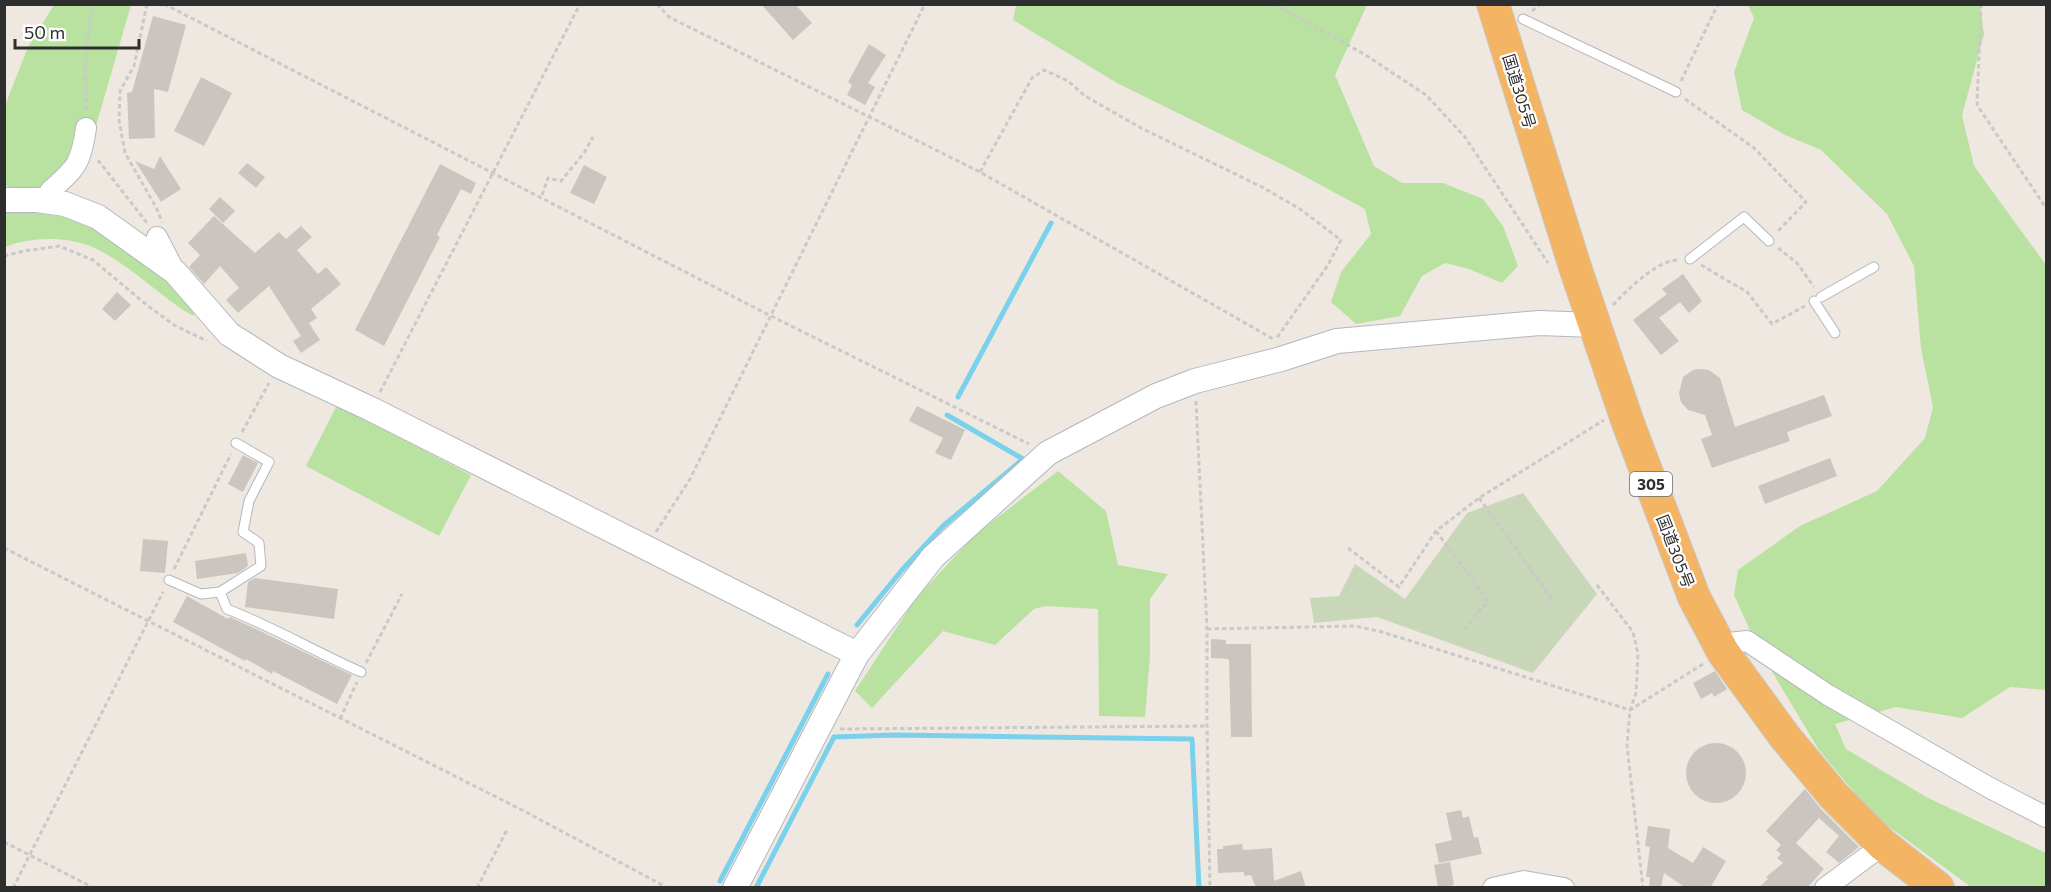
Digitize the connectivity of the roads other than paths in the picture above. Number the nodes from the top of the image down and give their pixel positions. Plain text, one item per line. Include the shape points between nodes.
1 (1493, 4) edge
2 (1523, 19) dead end
3 (1676, 92) dead end
4 (86, 128) dead end
5 (50, 191) dead end
6 (4, 200) edge
7 (159, 240) road end
8 (1769, 241) dead end
9 (1690, 259) dead end
10 (1874, 267) dead end
11 (175, 272) junction
12 (1595, 325) junction
13 (1835, 333) dead end
14 (236, 442) road end
15 (169, 580) road end
16 (220, 592) junction
17 (1721, 648) junction
18 (856, 654) junction
19 (361, 672) road end
20 (2046, 817) edge
21 (1883, 845) junction
22 (735, 888) edge
23 (1493, 888) edge
24 (1564, 888) edge
25 (1825, 888) edge
26 (1938, 888) edge

1 - 12 highway, 国道305号 / 305
2 - 3 lane
4 - 5 street via 83,153 72,171
6 - 11 street via 65,204 98,217
7 - 11 street
8 - 9 lane via 1744,217
10 - 13 lane via 1817,299
11 - 18 street via 229,334 279,366
12 - 17 highway, 国道305号 / 305 via 1694,597
12 - 18 street via 1539,323 1278,350 1156,396 1048,453 933,557
14 - 16 lane via 269,462 249,501 243,532 259,543 261,566
15 - 16 lane via 201,594
16 - 19 lane via 228,609
17 - 20 street via 1747,641 1828,695
17 - 21 highway, 国道305号 / 305 via 1785,737 1834,796
18 - 22 street
21 - 25 street
21 - 26 highway, 国道305号 / 305
23 - 24 street via 1524,881

